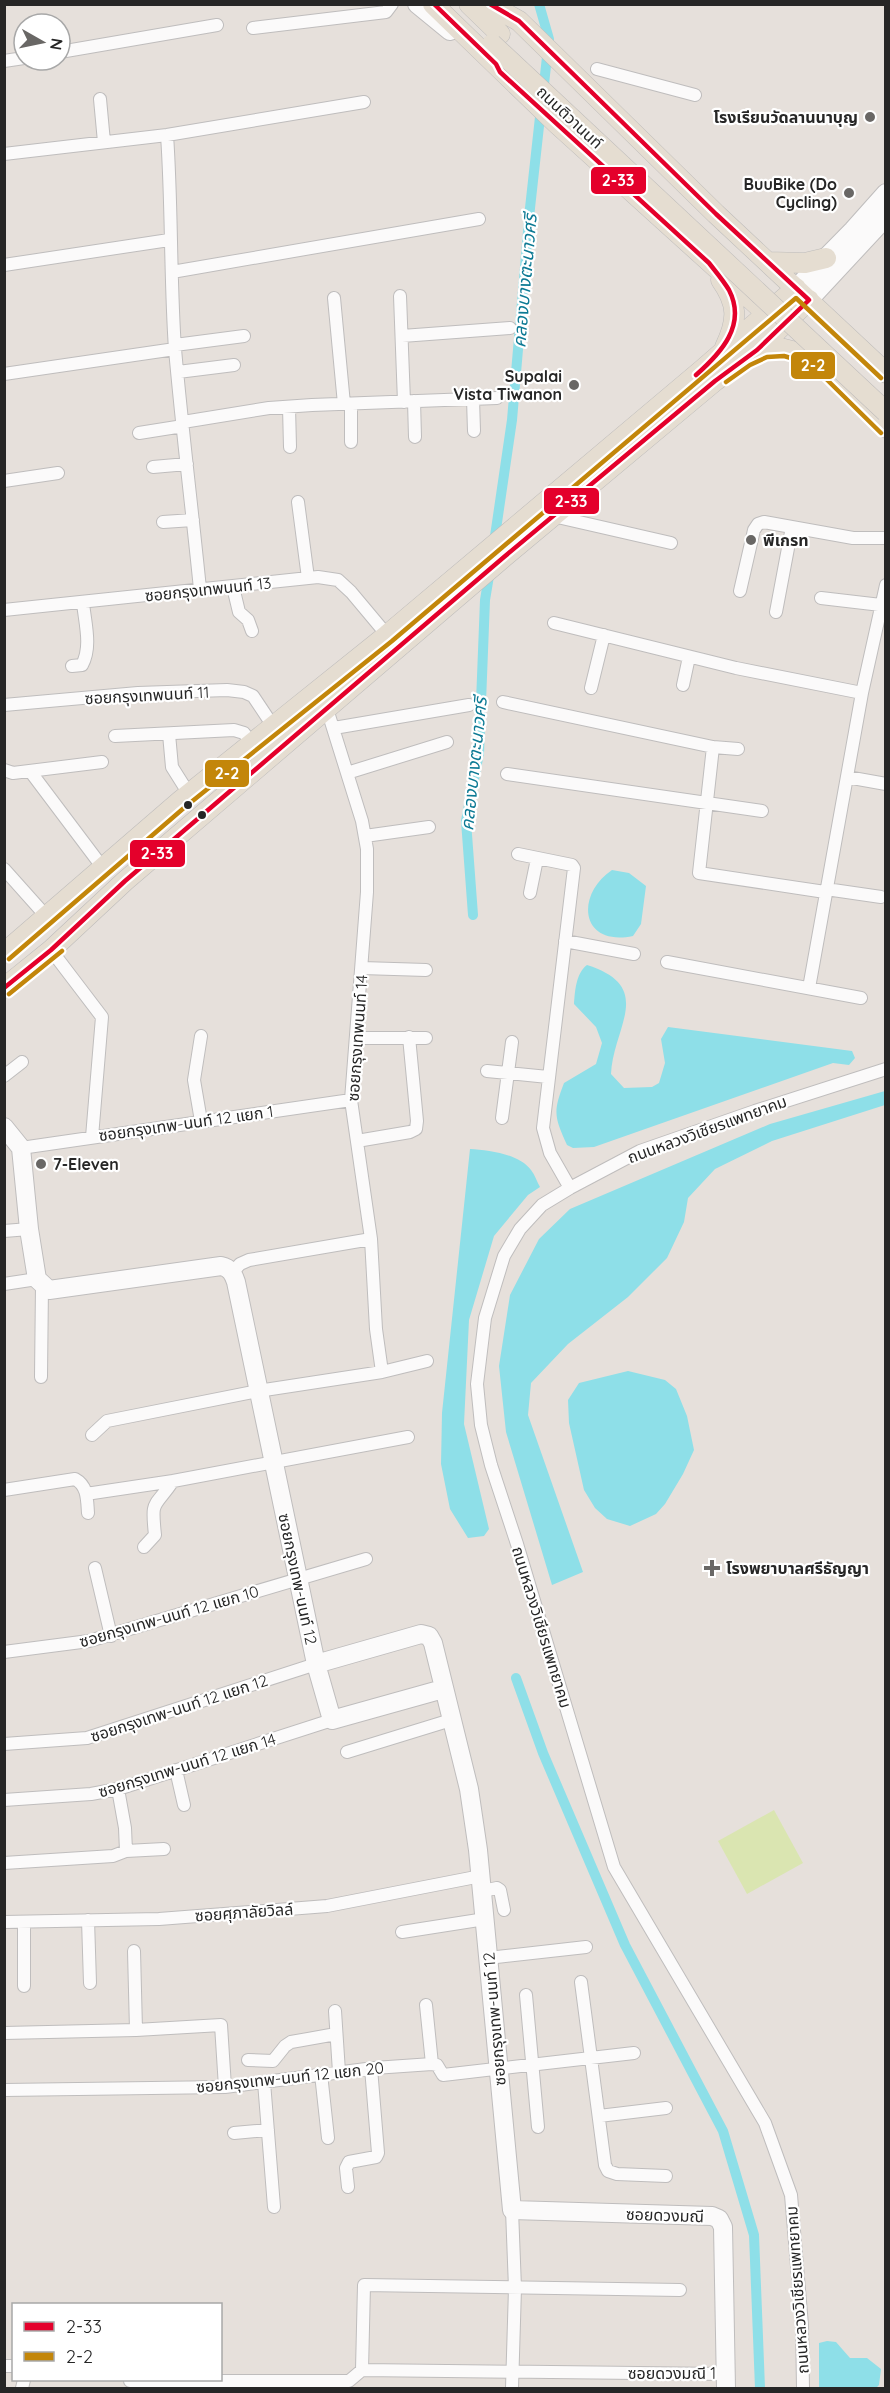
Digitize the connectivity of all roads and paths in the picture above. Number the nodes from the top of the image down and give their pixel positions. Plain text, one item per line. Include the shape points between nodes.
1 (392, 4) edge
2 (417, 4) edge
3 (433, 4) edge
4 (449, 4) edge
5 (469, 4) edge
6 (489, 4) edge
7 (502, 4) edge
8 (519, 21) junction
9 (217, 25) dead end
10 (253, 28) dead end
11 (496, 39) junction
12 (72, 50) edge
13 (597, 69) dead end
14 (500, 72) junction
15 (695, 95) dead end
16 (100, 99) dead end
17 (364, 102) dead end
18 (167, 135) junction
19 (104, 142) junction
20 (4, 154) edge
21 (885, 193) edge
22 (885, 216) edge
23 (479, 219) dead end
24 (170, 240) junction
25 (762, 257) junction
26 (826, 258) junction
27 (709, 263) junction
28 (4, 265) edge
29 (172, 272) junction
30 (726, 278) junction
31 (802, 294) junction
32 (400, 296) dead end
33 (334, 298) dead end
34 (766, 313) junction
35 (782, 327) junction
36 (510, 328) dead end
37 (843, 333) junction
38 (244, 336) dead end
39 (402, 336) junction
40 (175, 347) junction
41 (757, 350) junction
42 (722, 352) junction
43 (815, 357) junction
44 (234, 365) dead end
45 (178, 372) junction
46 (885, 373) edge
47 (4, 374) edge
48 (885, 394) edge
49 (496, 398) dead end
50 (473, 399) junction
51 (409, 402) junction
52 (348, 404) junction
53 (289, 407) junction
54 (885, 412) edge
55 (183, 424) junction
56 (885, 428) edge
57 (474, 430) dead end
58 (139, 433) dead end
59 (415, 437) dead end
60 (351, 442) dead end
61 (290, 447) dead end
62 (187, 464) junction
63 (153, 467) dead end
64 (58, 473) dead end
65 (4, 481) edge
66 (298, 502) dead end
67 (547, 514) junction
68 (193, 520) junction
69 (163, 522) dead end
70 (792, 527) junction
71 (885, 538) edge
72 (670, 543) dead end
73 (308, 578) junction
74 (885, 585) edge
75 (233, 587) junction
76 (200, 590) junction
77 (740, 591) dead end
78 (821, 598) dead end
79 (83, 603) junction
80 (881, 605) junction
81 (4, 610) edge
82 (776, 612) dead end
83 (554, 623) dead end
84 (252, 630) dead end
85 (387, 635) junction
86 (604, 635) junction
87 (689, 657) junction
88 (72, 666) dead end
89 (683, 686) dead end
90 (591, 688) dead end
91 (862, 693) junction
92 (503, 702) dead end
93 (4, 705) edge
94 (470, 705) dead end
95 (327, 709) junction
96 (273, 726) junction
97 (334, 728) junction
98 (169, 734) junction
99 (115, 736) dead end
100 (447, 742) dead end
101 (252, 744) junction
102 (713, 747) junction
103 (738, 749) dead end
104 (102, 762) dead end
105 (4, 770) edge
106 (30, 771) junction
107 (347, 773) junction
108 (507, 774) dead end
109 (847, 777) junction
110 (885, 784) edge
111 (189, 794) junction
112 (706, 804) junction
113 (762, 811) dead end
114 (429, 827) dead end
115 (365, 836) junction
116 (518, 854) dead end
117 (537, 859) junction
118 (4, 868) edge
119 (103, 868) junction
120 (826, 891) junction
121 (530, 893) dead end
122 (881, 897) dead end
123 (46, 916) junction
124 (565, 941) junction
125 (51, 950) junction
126 (4, 953) edge
127 (634, 954) dead end
128 (667, 962) dead end
129 (362, 968) junction
130 (426, 970) dead end
131 (4, 988) edge
132 (809, 988) junction
133 (861, 998) dead end
134 (201, 1036) dead end
135 (409, 1037) junction
136 (356, 1038) junction
137 (426, 1038) dead end
138 (512, 1042) dead end
139 (22, 1062) dead end
140 (885, 1069) edge
141 (487, 1071) dead end
142 (508, 1073) junction
143 (4, 1076) edge
144 (548, 1077) junction
145 (351, 1100) junction
146 (502, 1118) dead end
147 (201, 1121) junction
148 (4, 1126) edge
149 (92, 1137) junction
150 (357, 1141) junction
151 (21, 1148) junction
152 (570, 1188) junction
153 (29, 1229) junction
154 (4, 1231) edge
155 (371, 1239) junction
156 (232, 1273) junction
157 (40, 1282) junction
158 (4, 1284) edge
159 (427, 1361) dead end
160 (382, 1372) junction
161 (41, 1377) dead end
162 (258, 1391) junction
163 (92, 1435) dead end
164 (408, 1437) dead end
165 (273, 1462) junction
166 (173, 1481) junction
167 (4, 1490) edge
168 (86, 1494) junction
169 (88, 1513) dead end
170 (144, 1547) dead end
171 (366, 1558) dead end
172 (95, 1568) dead end
173 (297, 1579) junction
174 (111, 1636) junction
175 (4, 1652) edge
176 (316, 1664) junction
177 (443, 1689) junction
178 (332, 1720) junction
179 (451, 1720) junction
180 (4, 1744) edge
181 (347, 1752) dead end
182 (176, 1770) junction
183 (118, 1789) junction
184 (4, 1800) edge
185 (184, 1805) dead end
186 (164, 1849) dead end
187 (126, 1851) junction
188 (4, 1863) edge
189 (481, 1884) junction
190 (504, 1910) dead end
191 (485, 1919) junction
192 (88, 1920) junction
193 (4, 1922) edge
194 (24, 1923) junction
195 (402, 1932) dead end
196 (585, 1947) dead end
197 (134, 1951) dead end
198 (488, 1958) junction
199 (581, 1982) dead end
200 (90, 1983) dead end
201 (24, 1986) dead end
202 (526, 1995) dead end
203 (426, 2005) dead end
204 (335, 2012) dead end
205 (136, 2030) junction
206 (4, 2033) edge
207 (336, 2034) junction
208 (634, 2053) dead end
209 (590, 2057) junction
210 (249, 2060) dead end
211 (432, 2064) junction
212 (533, 2064) junction
213 (371, 2068) junction
214 (498, 2068) junction
215 (339, 2072) junction
216 (321, 2074) junction
217 (264, 2082) junction
218 (225, 2087) junction
219 (4, 2090) edge
220 (666, 2108) dead end
221 (598, 2116) junction
222 (538, 2127) dead end
223 (268, 2130) junction
224 (234, 2133) dead end
225 (328, 2138) dead end
226 (666, 2176) dead end
227 (348, 2187) dead end
228 (274, 2207) dead end
229 (512, 2210) junction
230 (515, 2288) junction
231 (680, 2290) dead end
232 (362, 2370) junction
233 (512, 2372) junction
234 (130, 2381) edge
235 (725, 2381) edge
236 (290, 2384) edge
237 (512, 2388) edge
238 (803, 2388) edge

1 - 10 street via 386,12
2 - 14 street
3 - 14 main road
4 - 11 main road
5 - 11 main road
6 - 8 main road
7 - 8 street
8 - 25 main road
9 - 12 street
11 - 48 main road, ถนนติวานนท์
11 - 54 main road, ถนนติวานนท์, bridge
13 - 15 street
14 - 27 main road
16 - 19 street
17 - 18 street
18 - 19 street
18 - 24 street
19 - 20 street
21 - 26 street
22 - 31 street
23 - 29 street
24 - 28 street
24 - 29 street
25 - 26 main road via 805,263
25 - 30 main road via 757,280 745,285
25 - 31 main road
26 - 31 street
27 - 30 main road
27 - 42 main road via 733,302 734,322
29 - 40 street
30 - 34 main road
31 - 34 main road
31 - 35 main road
31 - 37 main road
32 - 39 street
33 - 52 street
34 - 35 main road
34 - 42 main road
35 - 41 main road
35 - 43 main road
36 - 39 street
37 - 43 main road via 824,328 815,334 811,345
37 - 46 main road
38 - 40 street
39 - 51 street
40 - 45 street
40 - 47 street
41 - 43 main road via 780,348
41 - 67 main road
42 - 67 main road
43 - 56 main road
44 - 45 street
45 - 55 street
49 - 50 street
50 - 51 street
50 - 57 street
51 - 52 street
51 - 59 street
52 - 53 street
52 - 60 street
53 - 55 street
53 - 61 street
55 - 58 street
55 - 62 street
62 - 63 street
62 - 68 street
64 - 65 street
66 - 73 street
67 - 72 street
67 - 85 main road via 502,537
67 - 95 main road via 504,557
68 - 69 street
68 - 76 street
70 - 71 street via 853,538
70 - 77 street via 758,524
70 - 82 street
73 - 75 street, ซอยกรุงเทพนนท์ 13
73 - 85 street, ซอยกรุงเทพนนท์ 13 via 338,580
74 - 80 street
75 - 76 street, ซอยกรุงเทพนนท์ 13
75 - 84 street via 238,612
76 - 79 street, ซอยกรุงเทพนนท์ 13
78 - 80 street
79 - 81 street, ซอยกรุงเทพนนท์ 13
79 - 88 street via 85,659 82,665
80 - 91 street
83 - 86 street
85 - 96 main road
86 - 87 street
86 - 90 street
87 - 89 street
87 - 91 street
91 - 109 street
92 - 102 street
93 - 96 street, ซอยกรุงเทพนนท์ 11 via 227,690 253,696
94 - 97 street
95 - 97 street, ซอยกรุงเทพนนท์ 14
95 - 125 main road via 125,881
96 - 101 main road
97 - 107 street, ซอยกรุงเทพนนท์ 14
98 - 99 street
98 - 101 street via 234,730 244,733
98 - 111 street via 172,767
100 - 107 street
101 - 111 main road
102 - 103 street
102 - 112 street
104 - 106 street
105 - 106 street
106 - 119 street
107 - 115 street, ซอยกรุงเทพนนท์ 14
108 - 112 street
109 - 110 street
109 - 120 street
111 - 119 main road
112 - 113 street
112 - 120 street via 699,873
114 - 115 street
115 - 129 street, ซอยกรุงเทพนนท์ 14 via 367,892
116 - 117 street
117 - 121 street
117 - 124 street via 574,868
118 - 123 street
119 - 123 main road
120 - 122 street
120 - 132 street
123 - 126 main road
124 - 127 street
124 - 144 street
125 - 131 main road
125 - 149 street via 102,1017
128 - 132 street
129 - 130 street
129 - 136 street, ซอยกรุงเทพนนท์ 14
132 - 133 street
134 - 147 street via 194,1080
135 - 136 street
135 - 137 street
135 - 150 street via 416,1129
136 - 145 street, ซอยกรุงเทพนนท์ 14
138 - 142 street
139 - 143 street
140 - 152 street, ถนนหลวงวิเชียรแพทยาคม via 640,1151
141 - 142 street
142 - 144 street
142 - 146 street
144 - 152 street via 543,1128 550,1153
145 - 147 street, ซอยกรุงเทพ-นนท์ 12 แยก 1
145 - 150 street, ซอยกรุงเทพนนท์ 14
147 - 149 street, ซอยกรุงเทพ-นนท์ 12 แยก 1
148 - 151 street
149 - 151 street, ซอยกรุงเทพ-นนท์ 12 แยก 1
150 - 155 street, ซอยกรุงเทพนนท์ 14
151 - 153 street
152 - 238 street, ถนนหลวงวิเชียรแพทยาคม via 542,1205 520,1229 504,1256 485,1318 480,1350 477,1384 481,1425 614,1867 765,2123 791,2195
153 - 154 street
153 - 157 street
155 - 156 street via 249,1260
155 - 160 street, ซอยกรุงเทพนนท์ 14
156 - 157 street via 221,1266 60,1290 49,1290
156 - 162 street, ซอยกรุงเทพ-นนท์ 12
157 - 158 street
157 - 161 street
159 - 160 street
160 - 162 street
162 - 163 street via 107,1421
162 - 165 street, ซอยกรุงเทพ-นนท์ 12
164 - 165 street
165 - 166 street
165 - 173 street, ซอยกรุงเทพ-นนท์ 12
166 - 168 street
166 - 170 street via 154,1506 155,1535
167 - 168 street via 75,1479 82,1483
168 - 169 street
171 - 173 street, ซอยกรุงเทพ-นนท์ 12 แยก 10
172 - 174 street
173 - 174 street, ซอยกรุงเทพ-นนท์ 12 แยก 10
173 - 176 street, ซอยกรุงเทพ-นนท์ 12
174 - 175 street, ซอยกรุงเทพ-นนท์ 12 แยก 10
176 - 177 street, ซอยกรุงเทพ-นนท์ 12 via 421,1634 429,1636 433,1643
176 - 178 street
176 - 180 street, ซอยกรุงเทพ-นนท์ 12 แยก 12 via 87,1738
177 - 178 street, ซอยกรุงเทพ-นนท์ 12 แยก 14
177 - 179 street, ซอยกรุงเทพ-นนท์ 12
178 - 182 street, ซอยกรุงเทพ-นนท์ 12 แยก 14
179 - 181 street
179 - 189 street, ซอยกรุงเทพ-นนท์ 12 via 469,1789
182 - 183 street, ซอยกรุงเทพ-นนท์ 12 แยก 14
182 - 185 street
183 - 184 street, ซอยกรุงเทพ-นนท์ 12 แยก 14
183 - 187 street
186 - 187 street
187 - 188 street via 113,1856
189 - 190 street via 500,1890
189 - 191 street, ซอยกรุงเทพ-นนท์ 12
189 - 192 street, ซอยศุภาลัยวิลล์ via 327,1906 159,1919
191 - 195 street
191 - 198 street, ซอยกรุงเทพ-นนท์ 12
192 - 194 street, ซอยศุภาลัยวิลล์
192 - 200 street
193 - 194 street, ซอยศุภาลัยวิลล์
194 - 201 street
196 - 198 street
197 - 205 street
198 - 214 street, ซอยกรุงเทพ-นนท์ 12
199 - 209 street
202 - 212 street
203 - 211 street
204 - 207 street
205 - 206 street
205 - 218 street via 221,2025
207 - 210 street via 291,2043 273,2061
207 - 215 street
208 - 209 street
209 - 212 street
209 - 221 street
211 - 213 street, ซอยกรุงเทพ-นนท์ 12 แยก 20
211 - 214 street, ซอยกรุงเทพ-นนท์ 12 แยก 20 via 443,2075
212 - 214 street
212 - 222 street
213 - 215 street, ซอยกรุงเทพ-นนท์ 12 แยก 20
213 - 227 street via 378,2153 376,2157 349,2162
214 - 229 street, ซอยกรุงเทพ-นนท์ 12
215 - 216 street, ซอยกรุงเทพ-นนท์ 12 แยก 20
216 - 217 street, ซอยกรุงเทพ-นนท์ 12 แยก 20
216 - 225 street
217 - 218 street, ซอยกรุงเทพ-นนท์ 12 แยก 20
217 - 223 street
218 - 219 street, ซอยกรุงเทพ-นนท์ 12 แยก 20
220 - 221 street
221 - 226 street via 608,2171
223 - 224 street
223 - 228 street
229 - 230 street, ซอยกรุงเทพ-นนท์ 12
229 - 235 street, ซอยดวงมณี via 719,2219 723,2227
230 - 231 street
230 - 232 street via 364,2285
230 - 233 street, ซอยกรุงเทพ-นนท์ 12
232 - 233 street, ซอยดวงมณี 1
232 - 236 street via 349,2381
233 - 235 street, ซอยดวงมณี 1 via 619,2373
233 - 237 street, ซอยกรุงเทพ-นนท์ 12
234 - 236 street

